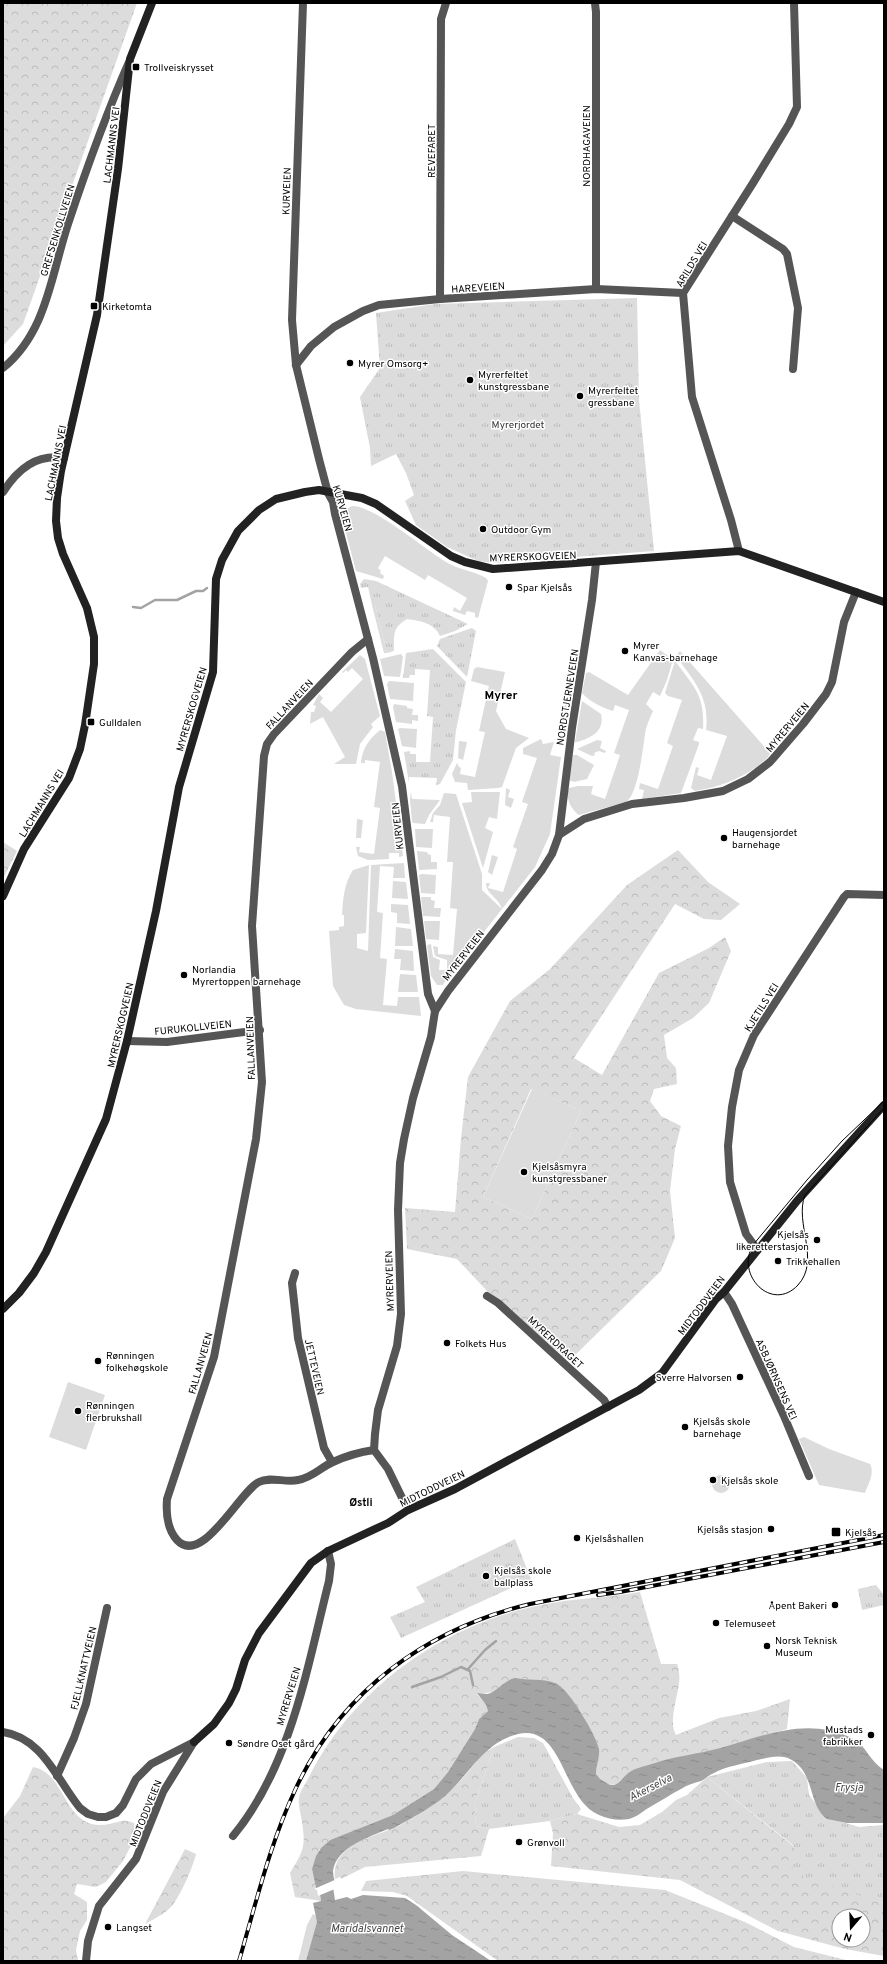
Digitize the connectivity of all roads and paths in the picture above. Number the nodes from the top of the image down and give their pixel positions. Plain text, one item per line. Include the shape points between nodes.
1 (152, 3) edge
2 (303, 3) edge
3 (446, 3) edge
4 (594, 3) edge
5 (794, 3) edge
6 (130, 59) junction
7 (117, 90) junction
8 (127, 93) junction
9 (732, 216) junction
10 (596, 289) junction
11 (683, 293) junction
12 (440, 299) junction
13 (296, 365) junction
14 (3, 368) edge
15 (794, 369) dead end
16 (64, 458) junction
17 (3, 492) edge
18 (328, 493) junction
19 (739, 551) junction
20 (596, 562) junction
21 (856, 592) junction
22 (884, 602) edge
23 (368, 639) junction
24 (559, 835) junction
25 (884, 895) edge
26 (3, 896) edge
27 (435, 1011) junction
28 (260, 1030) junction
29 (128, 1041) junction
30 (884, 1104) edge
31 (757, 1250) junction
32 (295, 1273) dead end
33 (724, 1292) junction
34 (486, 1296) dead end
35 (3, 1308) edge
36 (608, 1407) junction
37 (374, 1450) junction
38 (332, 1462) junction
39 (809, 1476) dead end
40 (408, 1510) junction
41 (328, 1551) junction
42 (107, 1608) dead end
43 (3, 1732) edge
44 (194, 1742) junction
45 (57, 1776) junction
46 (233, 1836) dead end
47 (86, 1961) edge

1 - 6 street, GREFSENKOLLVEIEN
2 - 13 street, KURVEIEN via 292,272 292,320
3 - 12 street, REVEFARET via 441,19
4 - 10 street, NORDHAGAVEIEN via 597,105
5 - 9 street, ARILDS VEI via 797,107
6 - 7 street, GREFSENKOLLVEIEN
6 - 8 street, LACHMANNS VEI
7 - 8 street
7 - 14 street, GREFSENKOLLVEIEN via 67,226 43,312 24,347
8 - 16 street, LACHMANNS VEI via 97,315
9 - 11 street, ARILDS VEI
9 - 15 street via 788,254 798,308
10 - 11 street, HAREVEIEN
10 - 12 street, HAREVEIEN
11 - 19 street, ARILDS VEI via 692,397
12 - 13 street, HAREVEIEN via 379,305 363,310 334,327 312,346
13 - 18 street, KURVEIEN
16 - 17 street via 45,457 24,466 10,480
16 - 26 street, LACHMANNS VEI via 57,498 57,531 63,554 87,608 92,627 95,646 93,673 84,734 73,769 21,855
18 - 20 street, MYRERSKOGVEIEN via 362,498 376,504 451,556 480,567 510,569
18 - 23 street, KURVEIEN via 333,502
18 - 29 street, MYRERSKOGVEIEN via 318,490 276,499 259,510 238,531 219,568 215,590 213,672 179,787
19 - 20 street, MYRERSKOGVEIEN
19 - 21 street, MYRERSKOGVEIEN
20 - 24 street, NORDSTJERNEVEIEN
21 - 22 street, MYRERSKOGVEIEN
21 - 24 street, MYRERVEIEN via 844,622 832,682 826,694 799,730 770,762 748,778 723,790 632,804 584,819
23 - 27 street, KURVEIEN via 402,786 428,994
23 - 28 street, FALLANVEIEN via 352,652 267,744 264,756 252,926
24 - 27 street, MYRERVEIEN via 552,854 542,870 448,990
25 - 31 street, KJETILS VEI via 844,896 754,1035 739,1070 728,1146 730,1182 746,1234
27 - 37 street, MYRERVEIEN via 401,1157 398,1210 401,1314 397,1346 378,1410
28 - 29 street, FURUKOLLVEIEN via 167,1042
28 - 38 street, FALLANVEIEN via 262,1082 256,1139 214,1357 171,1485 167,1507 170,1529 179,1542 198,1544 211,1534 243,1495 259,1482 298,1480 315,1474
29 - 35 street, MYRERSKOGVEIEN via 106,1119 46,1252 19,1293
30 - 31 street, MIDTODDVEIEN via 801,1196
31 - 33 street, MIDTODDVEIEN
32 - 38 street, JETTEVEIEN via 292,1283 298,1338 324,1448
33 - 36 street, MIDTODDVEIEN via 716,1299 662,1373 639,1390
33 - 39 street, ASBJØRNSENS VEI via 784,1416
34 - 36 street, MYRERDRAGET via 498,1303 604,1400
36 - 40 street, MIDTODDVEIEN via 455,1489
37 - 38 street, FALLANVEIEN
37 - 40 street via 388,1469
40 - 41 street, MIDTODDVEIEN
41 - 44 street, MIDTODDVEIEN via 306,1569 258,1633 229,1703 214,1724
41 - 46 street, MYRERVEIEN via 331,1564 328,1581 308,1666 288,1732 269,1780 247,1819
42 - 45 street, FJELLKNATTVEIEN via 86,1704
43 - 45 street via 29,1742 40,1752
44 - 45 street via 151,1764 136,1780 119,1810 110,1816 98,1817 88,1814
44 - 47 street, MIDTODDVEIEN via 163,1792 136,1859 99,1906 88,1941

